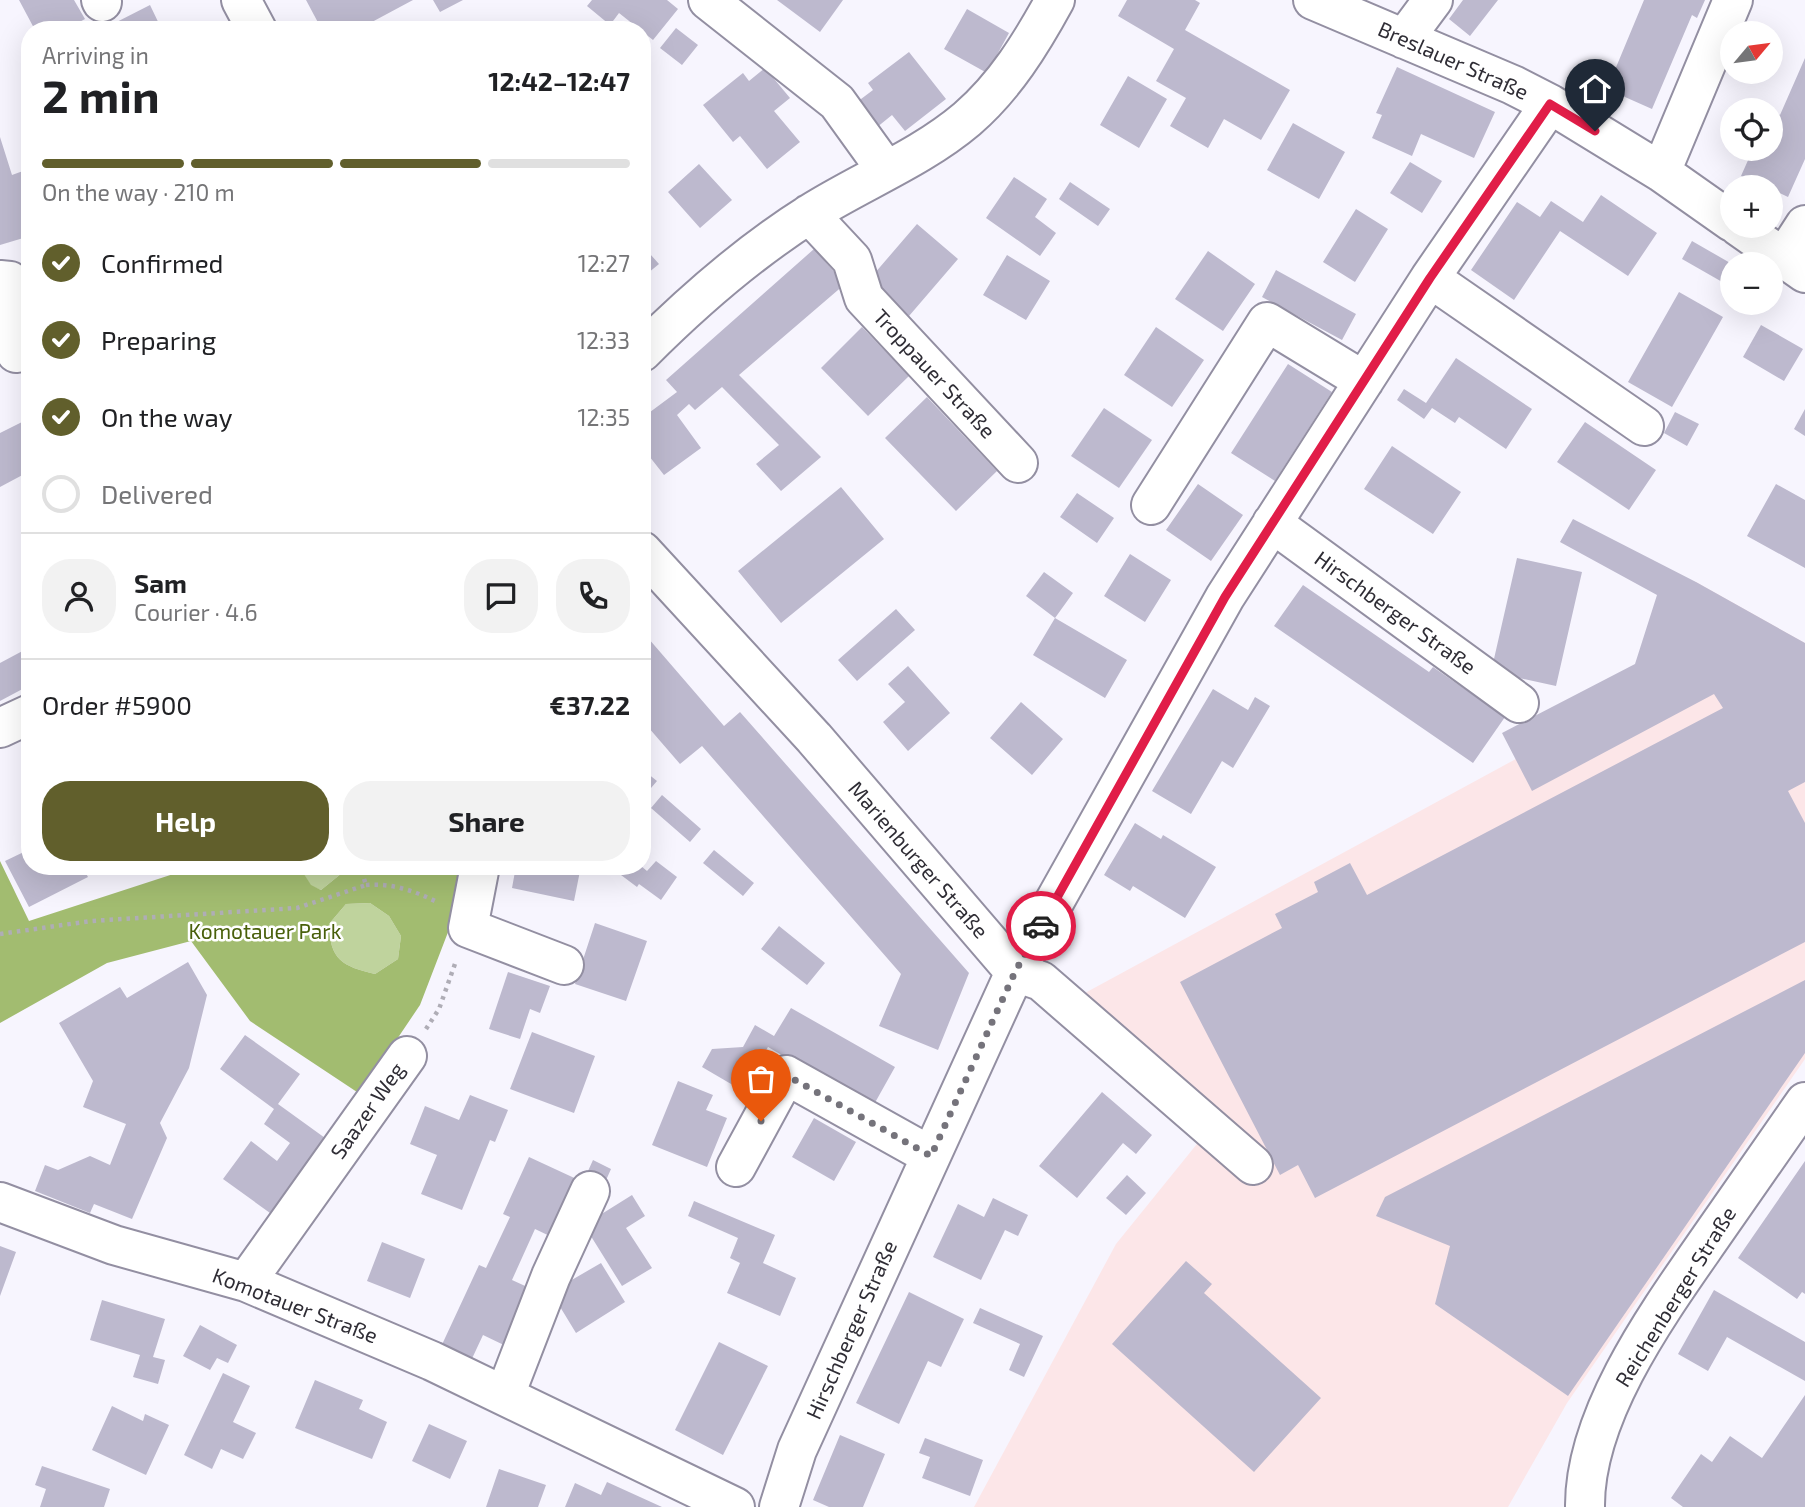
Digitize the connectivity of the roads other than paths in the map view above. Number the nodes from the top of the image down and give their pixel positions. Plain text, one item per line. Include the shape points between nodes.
1 (242, 0) edge
2 (708, 0) edge
3 (1055, 0) edge
4 (1313, 0) edge
5 (1433, 0) edge
6 (1733, 0) edge
7 (252, 21) edge
8 (1404, 39) junction
9 (1550, 104) junction
10 (886, 170) junction
11 (1661, 172) junction
12 (809, 214) junction
13 (1720, 214) edge
14 (1805, 225) edge
15 (1755, 238) edge
16 (1794, 266) edge
17 (1430, 278) junction
18 (0, 280) edge
19 (651, 343) edge
20 (16, 353) dead end
21 (1364, 381) junction
22 (1644, 426) dead end
23 (1018, 463) dead end
24 (1152, 505) dead end
25 (1272, 523) junction
26 (651, 561) edge
27 (1519, 703) dead end
28 (21, 718) edge
29 (0, 728) edge
30 (478, 875) edge
31 (564, 965) dead end
32 (1015, 972) junction
33 (407, 1056) road end
34 (1805, 1102) edge
35 (931, 1156) junction
36 (1253, 1165) dead end
37 (736, 1167) dead end
38 (590, 1191) dead end
39 (0, 1202) edge
40 (246, 1282) junction
41 (505, 1395) junction
42 (735, 1507) edge
43 (779, 1507) edge
44 (1585, 1507) edge

1 - 7 street
2 - 10 street via 837,102
3 - 10 street via 1026,52 967,119
4 - 8 street, Breslauer Straße
5 - 8 street
6 - 11 street
8 - 9 street, Breslauer Straße
9 - 11 street, Breslauer Straße
9 - 17 street, Hirschberger Straße
10 - 12 street
11 - 13 street, Breslauer Straße
12 - 19 street via 741,262
12 - 23 street, Troppauer Straße via 852,260 864,298
14 - 16 street
15 - 16 street
17 - 21 street, Hirschberger Straße
17 - 22 street
18 - 20 street via 10,281
21 - 24 street via 1267,322
21 - 25 street, Hirschberger Straße
25 - 27 street, Hirschberger Straße
25 - 32 street, Hirschberger Straße via 1225,597
26 - 32 street, Marienburger Straße via 814,738
28 - 29 street
30 - 31 street via 469,923
32 - 35 street, Hirschberger Straße
32 - 36 street, Marienburger Straße via 1041,981
33 - 40 street, Saazer Weg
34 - 44 street, Reichenberger Straße via 1635,1354 1592,1452
35 - 37 street via 786,1075
35 - 43 street, Hirschberger Straße via 797,1450
38 - 41 street
39 - 40 street, Komotauer Straße via 114,1245
40 - 41 street, Komotauer Straße
41 - 42 street, Komotauer Straße

